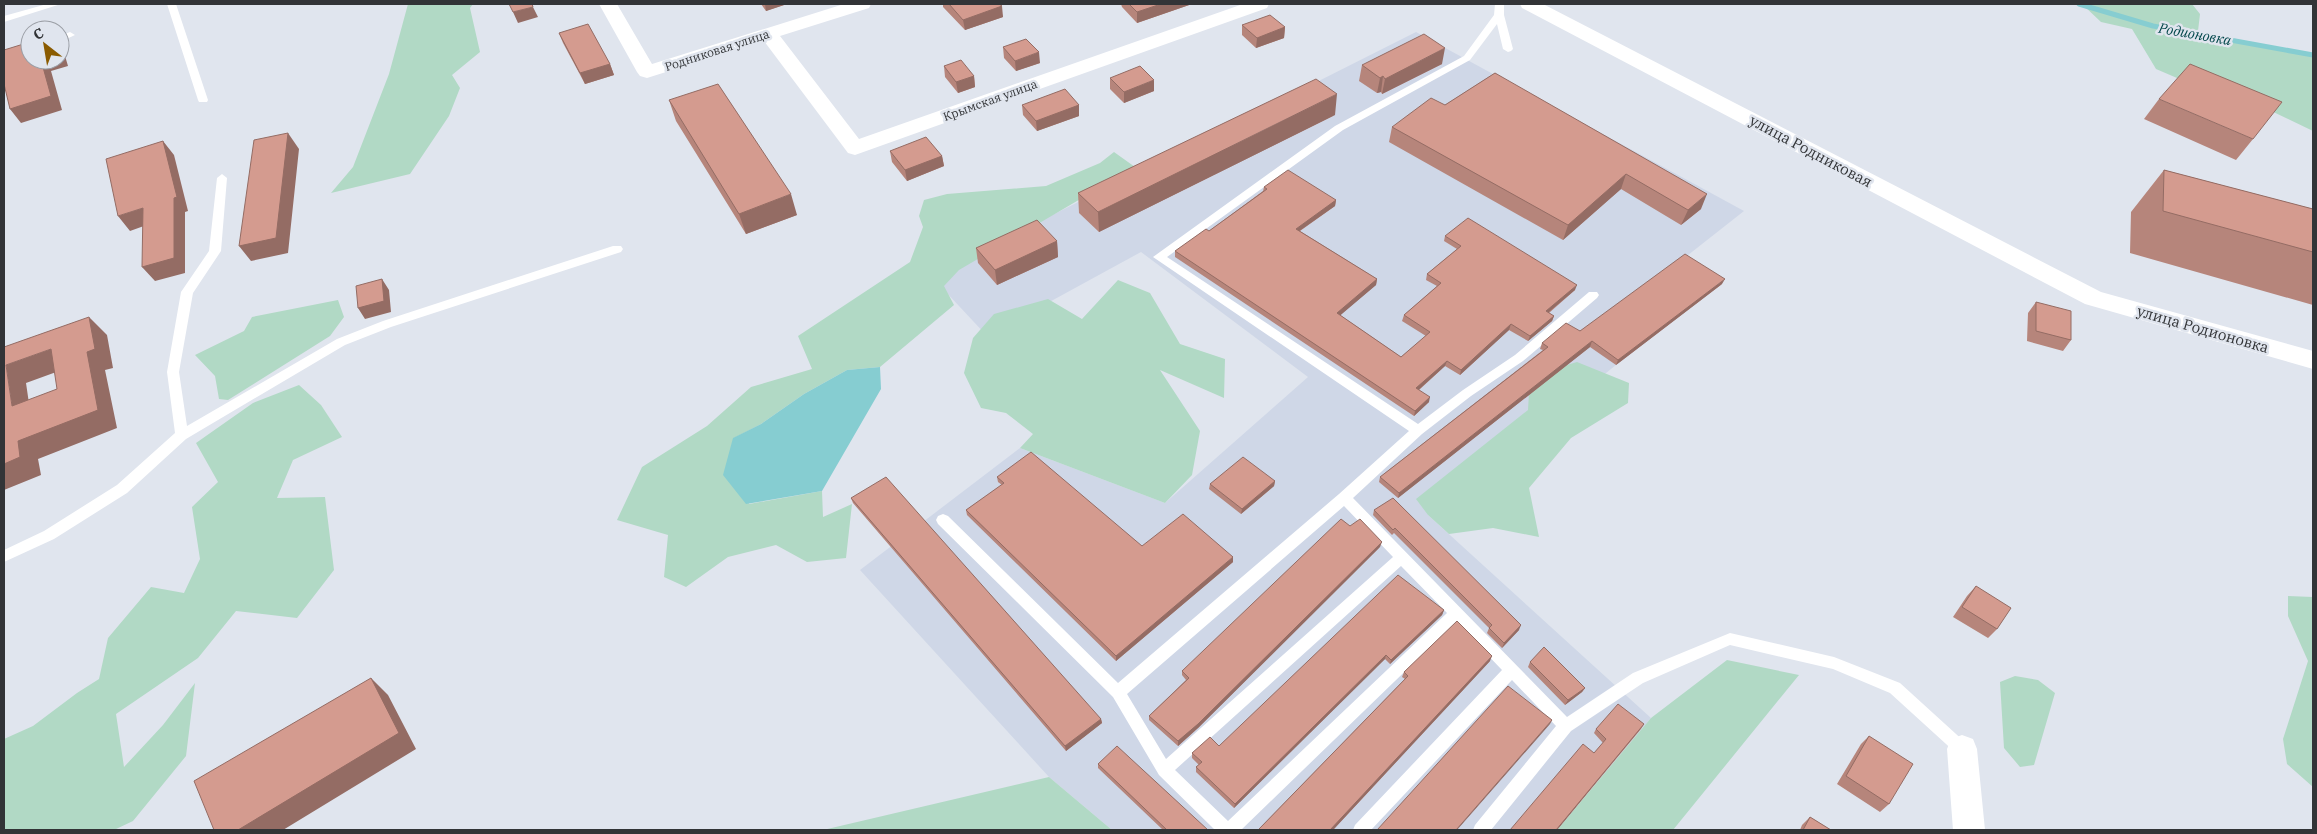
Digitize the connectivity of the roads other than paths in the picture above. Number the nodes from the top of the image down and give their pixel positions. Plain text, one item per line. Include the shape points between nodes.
1 (56, 4) edge
2 (171, 4) edge
3 (608, 4) edge
4 (862, 4) edge
5 (1260, 4) edge
6 (1529, 4) edge
7 (1499, 9) edge
8 (4, 19) edge
9 (768, 34) junction
10 (1508, 49) dead end
11 (203, 100) dead end
12 (222, 178) dead end
13 (617, 249) dead end
14 (1593, 295) dead end
15 (2093, 298) joint
16 (2313, 360) edge
17 (1418, 431) junction
18 (182, 435) junction
19 (1344, 498) junction
20 (943, 520) dead end
21 (4, 556) edge
22 (1402, 557) junction
23 (1456, 613) junction
24 (1512, 670) junction
25 (1118, 692) junction
26 (1566, 726) junction
27 (1962, 749) joint
28 (1164, 770) junction
29 (1228, 830) edge
30 (1361, 830) edge
31 (1481, 830) edge
32 (1969, 830) edge

1 - 8 lane
2 - 11 lane
3 - 9 street, Родниковая улица via 647,72
4 - 9 street, Родниковая улица
5 - 9 street, Крымская улица via 855,148
6 - 15 street, улица Родниковая
7 - 10 lane
7 - 17 lane via 1467,58 1338,128 1159,257
12 - 18 lane via 214,251 187,292 172,372
13 - 18 lane via 341,342
14 - 17 lane via 1519,358
15 - 16 street, улица Родионовка
17 - 19 lane
18 - 21 lane via 122,489 49,535
19 - 22 lane
19 - 25 lane
20 - 25 lane
22 - 23 lane
22 - 28 lane
23 - 24 lane
23 - 29 lane
24 - 26 lane
24 - 30 lane
25 - 28 lane
26 - 27 lane via 1638,678 1730,639 1834,663 1895,688
26 - 31 lane
27 - 32 street
28 - 29 lane

